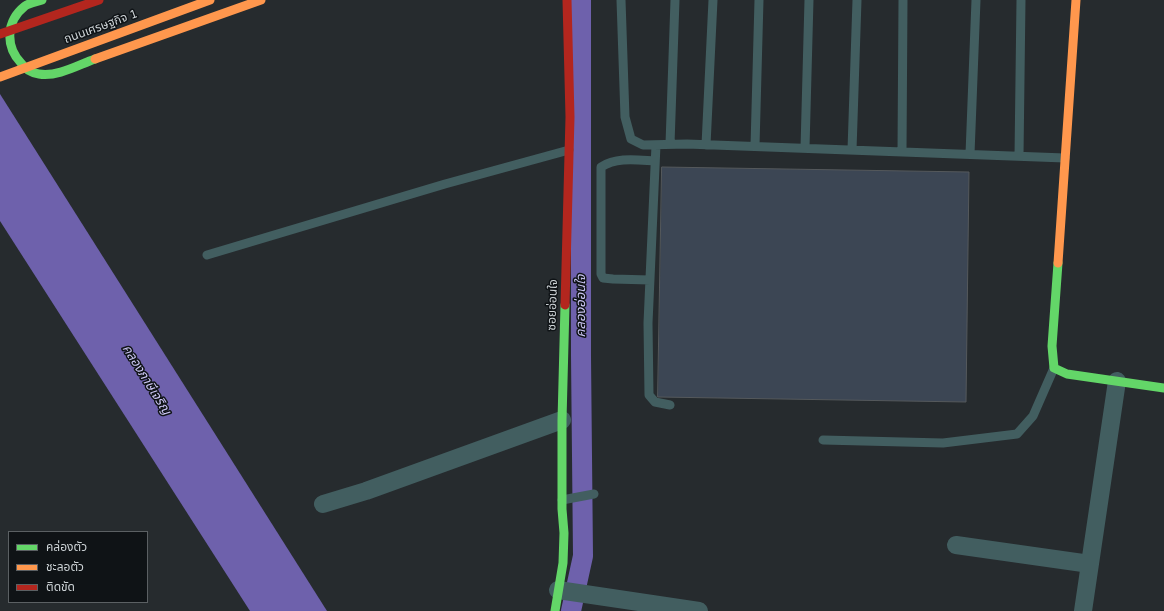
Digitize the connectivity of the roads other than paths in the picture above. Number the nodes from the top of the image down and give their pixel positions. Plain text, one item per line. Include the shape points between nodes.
1 (42, 0) edge
2 (99, 0) edge
3 (210, 0) edge
4 (261, 0) edge
5 (567, 0) edge
6 (621, 0) edge
7 (675, 0) edge
8 (713, 0) edge
9 (759, 0) edge
10 (809, 0) edge
11 (857, 0) edge
12 (903, 0) edge
13 (976, 0) edge
14 (1021, 0) edge
15 (1076, 0) edge
16 (0, 34) edge
17 (0, 77) edge
18 (656, 144) junction
19 (670, 144) junction
20 (706, 144) junction
21 (755, 146) junction
22 (805, 148) junction
23 (569, 150) junction
24 (852, 150) junction
25 (902, 152) junction
26 (970, 154) junction
27 (1019, 156) junction
28 (1065, 158) junction
29 (655, 161) junction
30 (207, 255) dead end
31 (650, 280) junction
32 (1054, 368) junction
33 (1117, 381) junction
34 (1164, 388) edge
35 (670, 405) dead end
36 (562, 420) junction
37 (823, 440) dead end
38 (594, 494) dead end
39 (562, 500) junction
40 (323, 504) dead end
41 (956, 545) dead end
42 (1090, 564) junction
43 (571, 592) junction
44 (555, 611) edge
45 (698, 611) edge
46 (1083, 611) edge

1 - 4 street via 26,5 14,17 9,35 10,48 16,60 26,69 38,74 54,74
2 - 16 street, bridge
3 - 17 street, ถนนเศรษฐกิจ 1, bridge
5 - 23 street, ซอยอ่อนใจ
6 - 18 lane via 625,117 631,139 643,145
7 - 19 lane
8 - 20 lane
9 - 21 lane
10 - 22 lane
11 - 24 lane
12 - 25 lane
13 - 26 lane
14 - 27 lane
15 - 28 street
18 - 19 lane
18 - 29 lane
19 - 20 lane
20 - 21 lane
21 - 22 lane
22 - 24 lane
23 - 30 lane
23 - 36 street, ซอยอ่อนใจ
24 - 25 lane
25 - 26 lane
26 - 27 lane
27 - 28 lane
28 - 32 street via 1052,346
29 - 31 lane
29 - 31 lane via 620,160 601,167 601,274 603,278
31 - 35 lane via 649,395 655,402
32 - 33 street via 1067,374
32 - 37 lane via 1033,416 1017,434 942,443
33 - 34 street
33 - 42 street
36 - 39 street, ซอยอ่อนใจ
36 - 40 street
38 - 39 lane
39 - 43 street, ซอยอ่อนใจ via 562,563
41 - 42 street
42 - 46 street
43 - 44 street, ซอยอ่อนใจ
43 - 45 street

